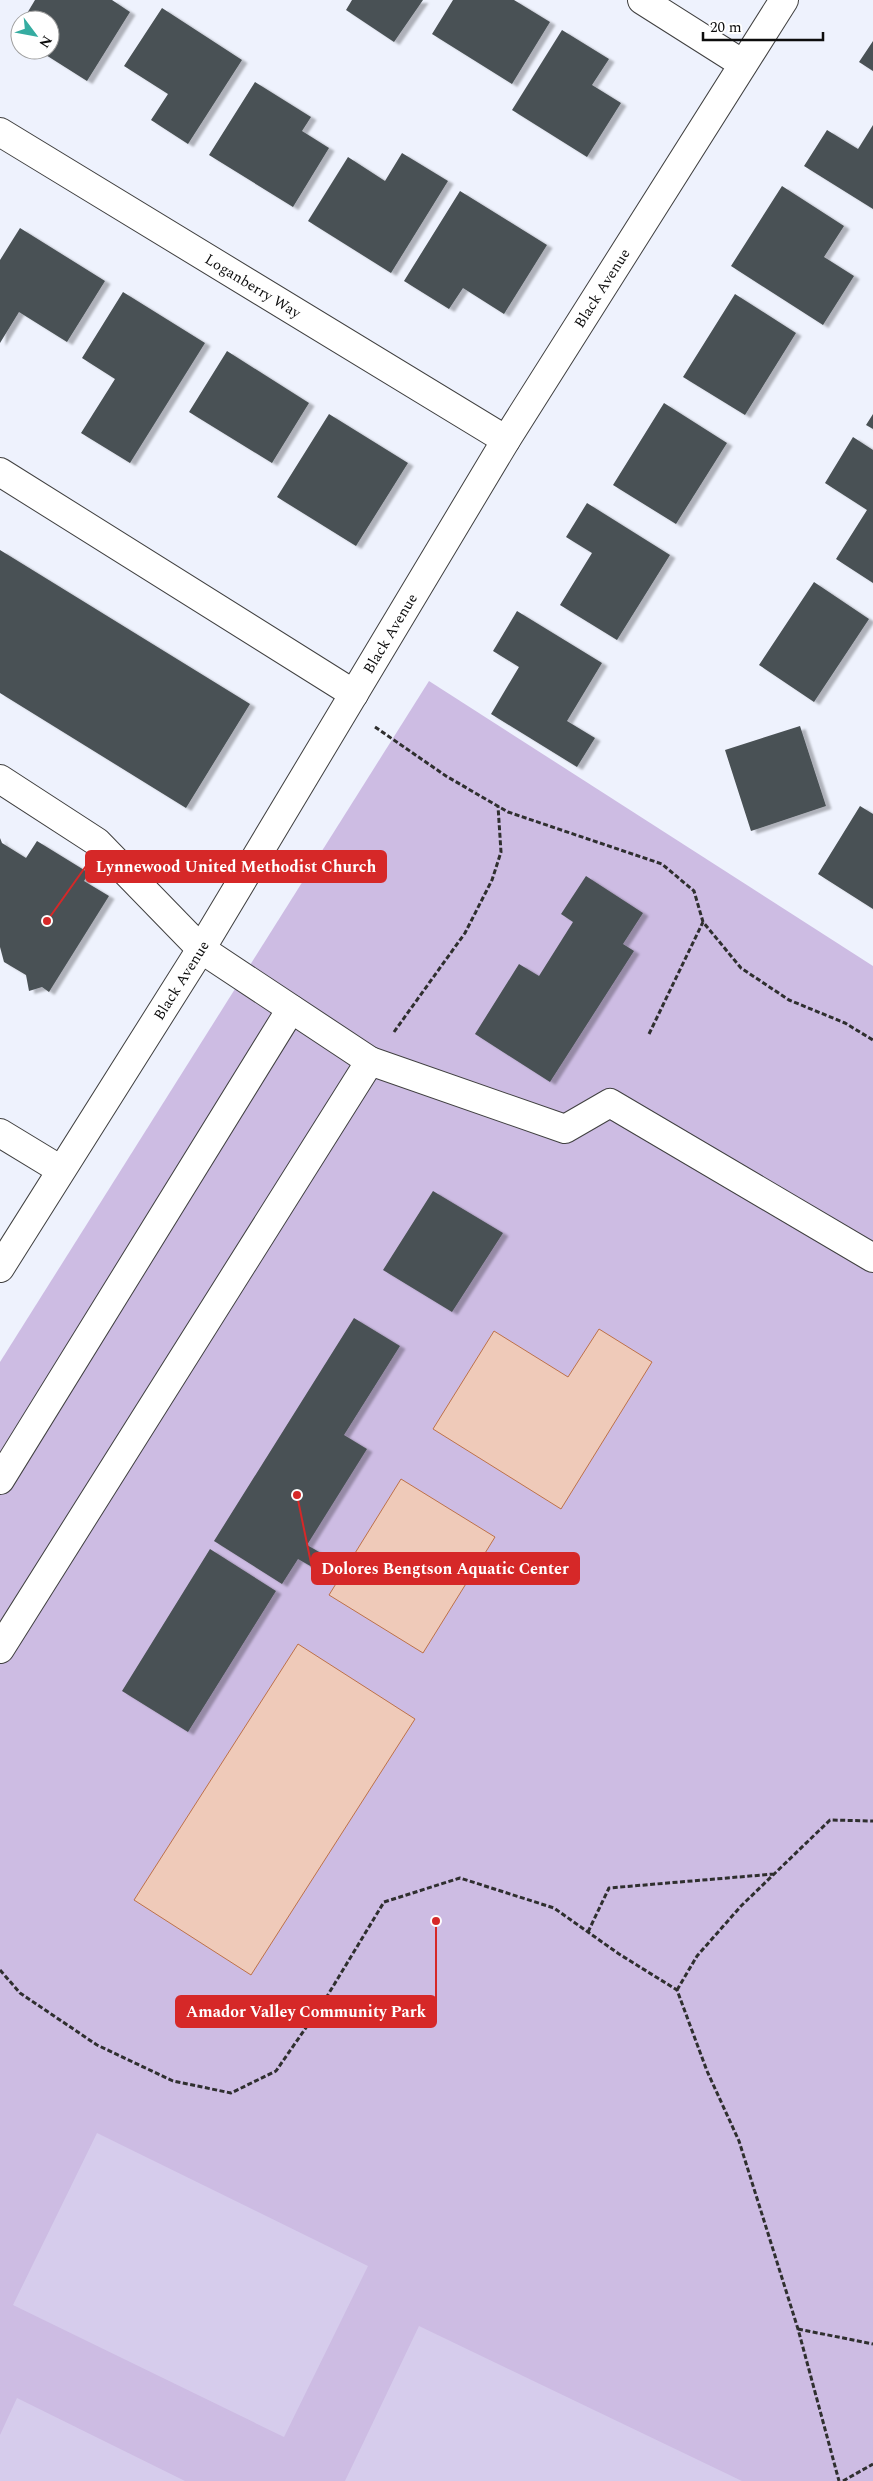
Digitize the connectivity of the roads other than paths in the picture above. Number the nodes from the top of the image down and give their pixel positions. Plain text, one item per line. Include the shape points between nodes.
1 (642, 0) edge
2 (784, 0) edge
3 (743, 64) junction
4 (0, 132) edge
5 (506, 440) junction
6 (0, 472) edge
7 (350, 700) junction
8 (0, 779) edge
9 (201, 949) junction
10 (291, 1009) junction
11 (370, 1061) junction
12 (0, 1133) edge
13 (61, 1170) junction
14 (8, 1237) edge
15 (873, 1258) edge
16 (0, 1268) edge
17 (0, 1480) edge
18 (0, 1649) edge

1 - 3 street
2 - 3 street, Black Avenue
3 - 5 street, Black Avenue
4 - 5 street, Loganberry Way
5 - 7 street, Black Avenue
6 - 7 street
7 - 9 street, Black Avenue
8 - 9 street via 97,842
9 - 10 street
9 - 13 street, Black Avenue
10 - 11 street
10 - 17 street
11 - 15 street via 565,1129 610,1103
11 - 18 street
12 - 13 street
13 - 14 street, Black Avenue
14 - 16 street, Black Avenue

